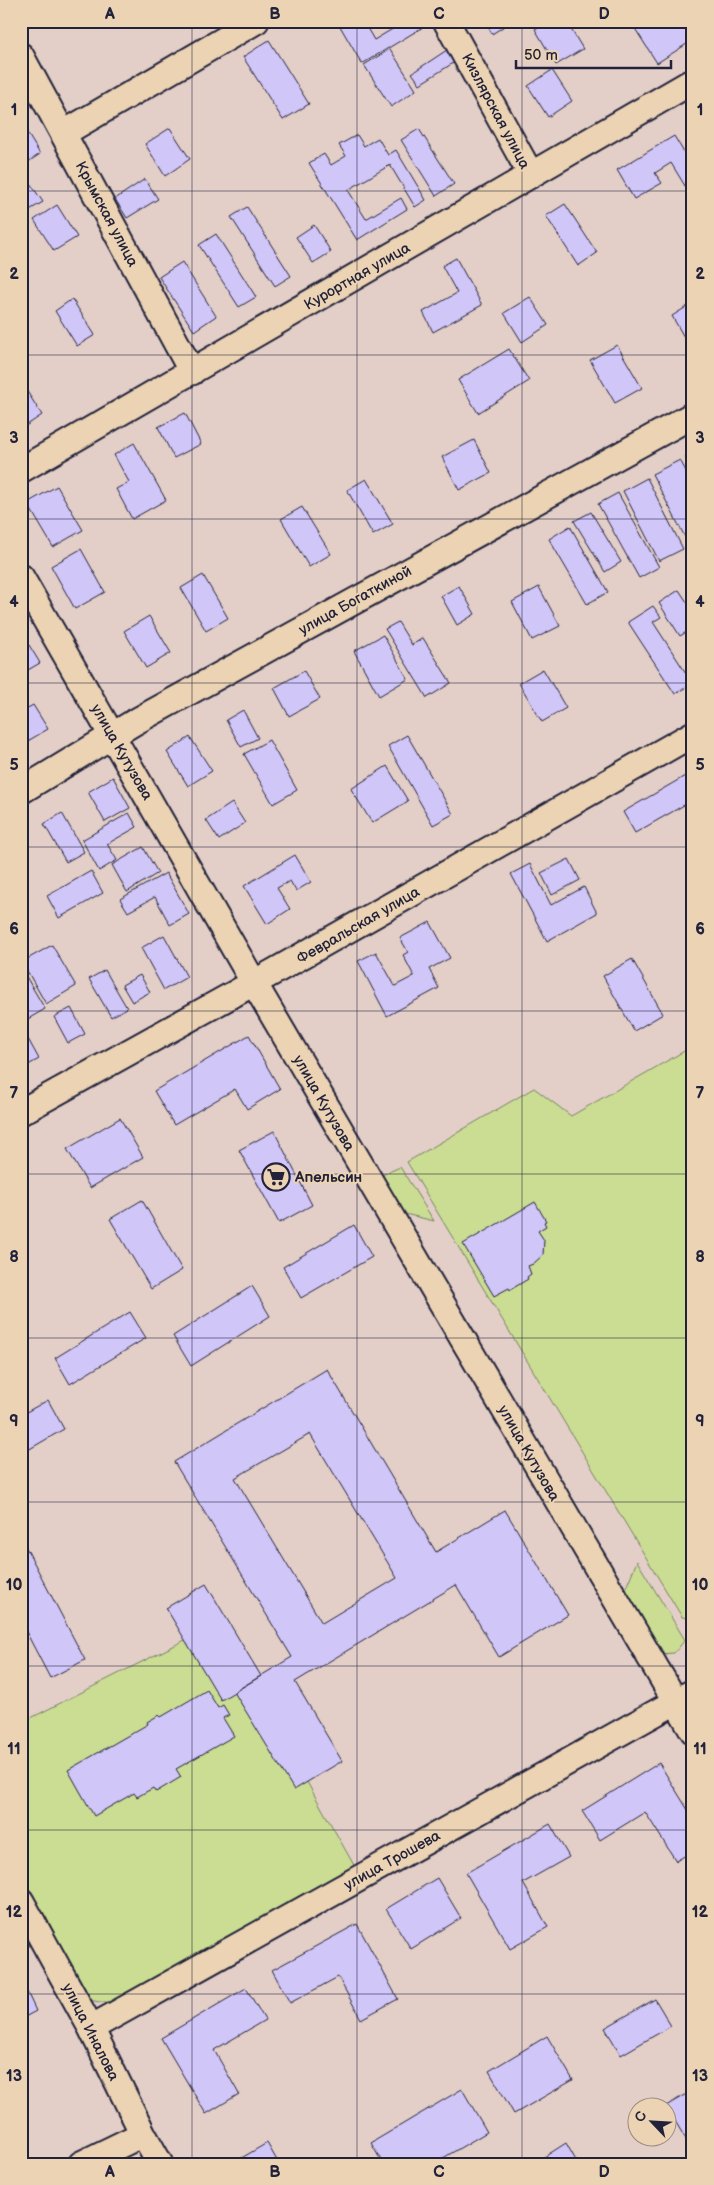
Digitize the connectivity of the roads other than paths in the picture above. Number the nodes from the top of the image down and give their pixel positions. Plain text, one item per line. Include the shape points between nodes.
1 (256, 21) edge
2 (446, 21) edge
3 (21, 56) edge
4 (693, 81) edge
5 (64, 133) junction
6 (531, 175) junction
7 (192, 372) junction
8 (693, 415) edge
9 (21, 470) edge
10 (21, 577) edge
11 (112, 734) junction
12 (693, 734) edge
13 (21, 791) edge
14 (254, 983) junction
15 (21, 1112) edge
16 (684, 1697) edge
17 (693, 1731) edge
18 (21, 1901) edge
19 (91, 2028) junction
20 (143, 2134) junction
21 (81, 2164) edge
22 (160, 2164) edge

1 - 5 street
2 - 6 street, Кизлярская улица
3 - 5 street, Крымская улица
4 - 6 street, Курортная улица
5 - 7 street, Крымская улица
6 - 7 street, Курортная улица
7 - 9 street, Курортная улица
8 - 11 street, улица Богаткиной
10 - 11 street, улица Кутузова
11 - 13 street, улица Богаткиной
11 - 14 street, улица Кутузова
12 - 14 street, Февральская улица
14 - 15 street, Февральская улица
14 - 16 street, улица Кутузова
16 - 17 street, улица Кутузова
16 - 19 street, улица Трошева
18 - 19 street, улица Иналова
19 - 20 street, улица Иналова
20 - 21 street
20 - 22 street, улица Иналова

